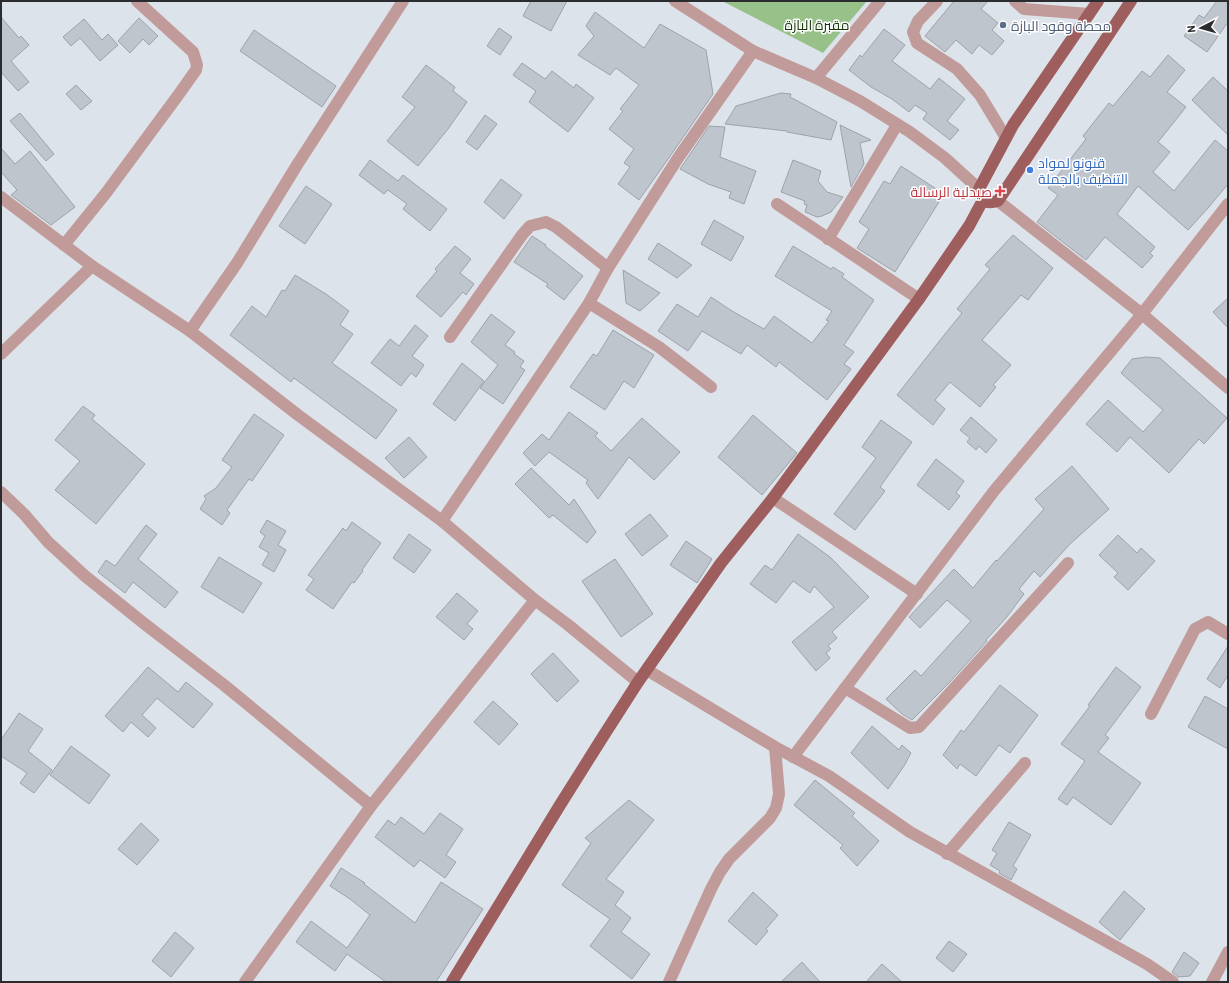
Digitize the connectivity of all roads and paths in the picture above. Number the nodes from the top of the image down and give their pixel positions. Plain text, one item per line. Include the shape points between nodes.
1 (137, 1) edge
2 (403, 1) edge
3 (675, 1) edge
4 (880, 1) edge
5 (936, 1) edge
6 (1015, 1) edge
7 (1098, 1) edge
8 (1128, 2) edge
9 (1089, 14) junction
10 (753, 51) junction
11 (816, 78) junction
12 (897, 125) junction
13 (1006, 138) junction
14 (981, 195) junction
15 (1, 197) edge
16 (998, 201) junction
17 (777, 204) dead end
18 (1228, 204) edge
19 (828, 239) junction
20 (64, 245) junction
21 (92, 266) junction
22 (608, 268) junction
23 (918, 299) junction
24 (589, 303) junction
25 (1142, 314) junction
26 (190, 331) junction
27 (450, 337) dead end
28 (1, 354) edge
29 (711, 387) dead end
30 (1228, 388) edge
31 (1, 492) edge
32 (773, 498) junction
33 (442, 521) junction
34 (1068, 563) dead end
35 (917, 594) junction
36 (535, 600) junction
37 (1228, 634) edge
38 (647, 670) junction
39 (638, 682) junction
40 (845, 688) junction
41 (1151, 714) dead end
42 (775, 747) junction
43 (793, 757) junction
44 (1025, 764) dead end
45 (371, 806) junction
46 (947, 854) junction
47 (1228, 952) edge
48 (245, 982) edge
49 (452, 982) edge
50 (669, 982) edge
51 (1174, 982) edge
52 (1212, 982) edge

1 - 20 street via 194,52 196,70 115,181
2 - 26 street
3 - 10 street
4 - 11 street
5 - 13 street via 918,21 913,32 917,43 957,69 980,95
6 - 9 street via 1024,9
7 - 9 main road
8 - 16 main road
9 - 13 main road
10 - 11 street
10 - 22 street via 678,158
11 - 12 street via 860,101
12 - 14 street via 945,158
12 - 19 street
13 - 14 main road
14 - 16 main road via 987,202
14 - 23 main road via 969,226
15 - 20 street
16 - 25 street
17 - 19 street
18 - 25 street
19 - 23 street
20 - 21 street
21 - 26 street
21 - 28 street
22 - 24 street
22 - 27 street via 556,227 546,222 534,224 522,235
23 - 32 main road
24 - 29 street via 659,347
24 - 33 street
25 - 30 street
25 - 35 street via 994,491
26 - 33 street via 298,415
31 - 45 street via 48,542 85,576 224,685
32 - 35 street
32 - 38 main road via 721,563
33 - 36 street
34 - 40 street via 919,727 910,728
35 - 40 street
36 - 39 street
36 - 45 street
37 - 41 street via 1208,622 1195,628
38 - 39 main road
38 - 42 street
39 - 49 main road
40 - 43 street
42 - 43 street
42 - 50 street via 779,794 776,808 770,818 729,859 720,872
43 - 46 street via 829,776 910,832
44 - 46 street
45 - 48 street
46 - 51 street via 1147,964
47 - 52 street

